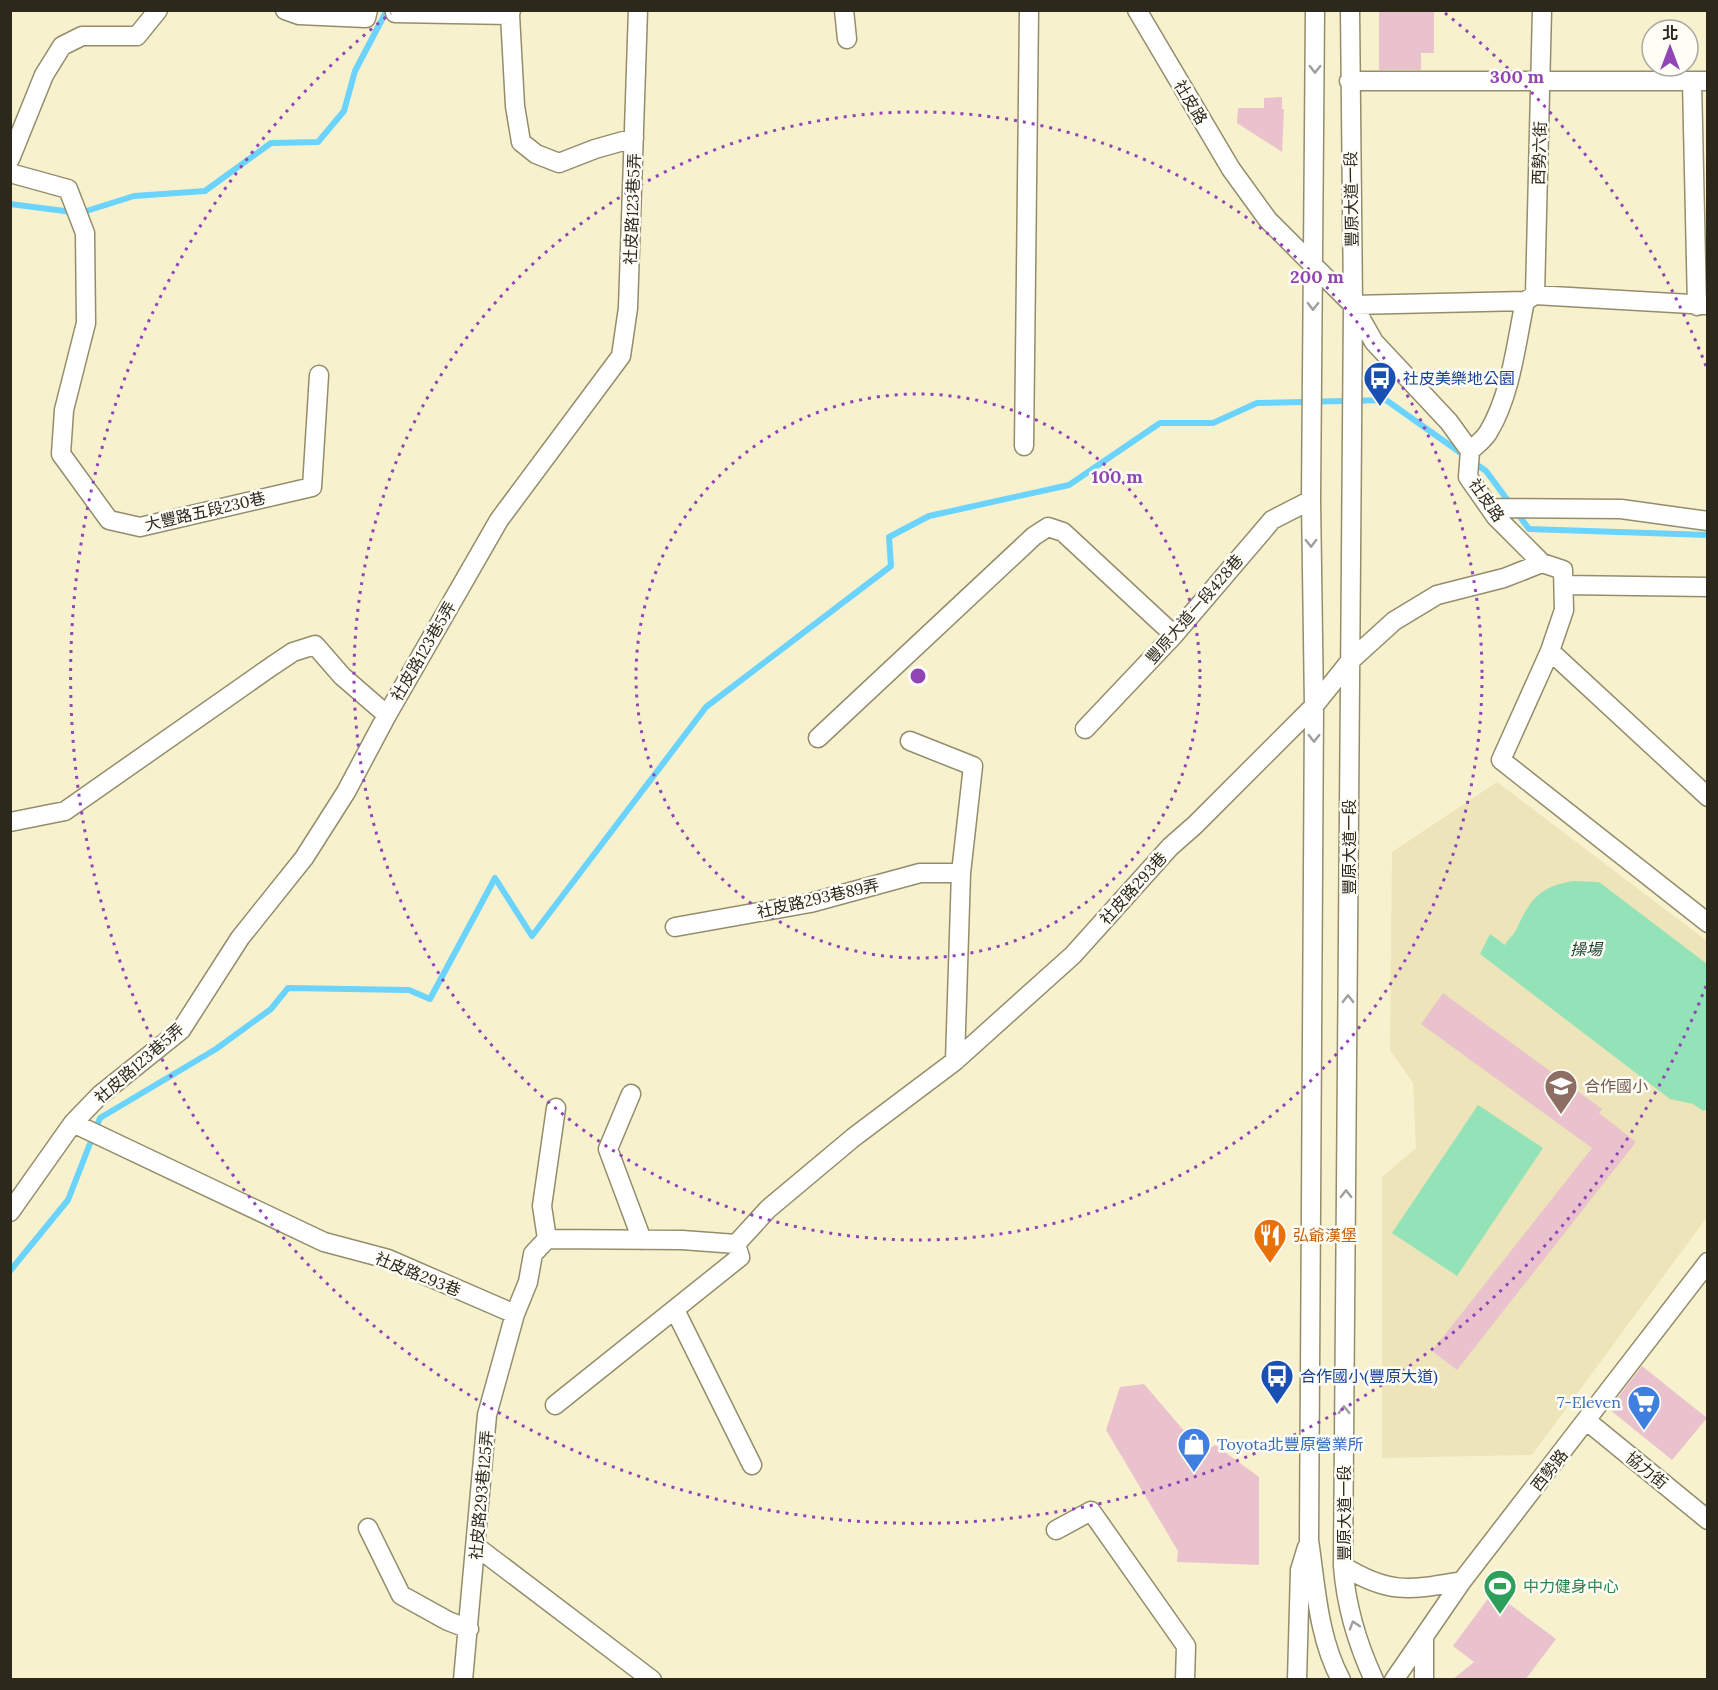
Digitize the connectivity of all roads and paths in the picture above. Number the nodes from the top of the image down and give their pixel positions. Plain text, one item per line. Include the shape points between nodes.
1 (158, 10) edge
2 (285, 10) edge
3 (368, 10) edge
4 (638, 10) edge
5 (844, 10) edge
6 (1029, 10) edge
7 (1137, 10) edge
8 (1315, 10) edge
9 (1350, 10) edge
10 (1542, 10) edge
11 (395, 13) dead end
12 (510, 13) edge
13 (847, 39) dead end
14 (1542, 80) junction
15 (1349, 81) junction
16 (1700, 81) edge
17 (634, 138) junction
18 (10, 159) edge
19 (10, 173) edge
20 (1702, 221) edge
21 (1314, 263) junction
22 (1530, 298) junction
23 (1353, 305) junction
24 (1702, 306) edge
25 (319, 375) dead end
26 (1024, 446) dead end
27 (1470, 451) junction
28 (1311, 500) junction
29 (1490, 508) junction
30 (1707, 521) edge
31 (1542, 563) junction
32 (1564, 585) junction
33 (1707, 587) edge
34 (1174, 635) junction
35 (1550, 651) junction
36 (1350, 661) junction
37 (1314, 706) junction
38 (387, 715) junction
39 (1085, 729) dead end
40 (818, 738) dead end
41 (910, 741) dead end
42 (1707, 797) edge
43 (10, 822) edge
44 (961, 873) junction
45 (1707, 923) edge
46 (675, 927) dead end
47 (955, 1061) junction
48 (631, 1094) dead end
49 (556, 1108) dead end
50 (73, 1123) junction
51 (10, 1212) edge
52 (547, 1239) junction
53 (642, 1240) junction
54 (736, 1244) junction
55 (1706, 1268) edge
56 (675, 1310) junction
57 (516, 1314) junction
58 (555, 1405) dead end
59 (1587, 1421) junction
60 (752, 1465) dead end
61 (1707, 1520) edge
62 (368, 1528) dead end
63 (1056, 1530) dead end
64 (1309, 1540) junction
65 (477, 1547) junction
66 (1343, 1566) junction
67 (1462, 1581) junction
68 (469, 1629) junction
69 (1424, 1639) junction
70 (463, 1680) edge
71 (652, 1680) edge
72 (1185, 1680) edge
73 (1297, 1680) edge
74 (1341, 1680) edge
75 (1374, 1680) edge
76 (1394, 1680) edge
77 (1424, 1680) edge

1 - 18 street via 137,36 82,36 62,46 44,75
2 - 3 street via 298,15 366,18
4 - 17 street, 社皮路123巷5弄
5 - 13 street
6 - 26 street
7 - 21 street, 社皮路 via 1231,169 1268,220
8 -> 21 street, 豐原大道一段
9 - 15 street, 豐原大道一段
10 - 14 street, 西勢六街
11 - 12 street
12 - 17 street via 521,142 536,154 559,163
14 - 15 street
14 - 16 street
14 - 22 street, 西勢六街
15 - 23 street, 豐原大道一段
16 - 20 street
17 - 38 street, 社皮路123巷5弄 via 628,308 621,356 499,520
19 - 25 street, 大豐路五段230巷 via 68,189 85,233 86,323 64,410 61,454 109,520 140,527 312,487
20 - 24 street
21 - 23 street, 社皮路
21 -> 28 street, 豐原大道一段
22 - 23 street
22 - 24 street
22 - 27 street, 西勢六街 via 1499,410 1488,433
23 - 27 street, 社皮路 via 1374,342 1449,422
23 - 36 street, 豐原大道一段
27 - 29 street, 社皮路 via 1468,477
28 - 34 street, 豐原大道一段428巷 via 1272,520
28 -> 37 street, 豐原大道一段
29 - 30 street via 1621,509
29 - 31 street, 社皮路
31 - 32 street, 社皮路 via 1563,570
31 - 36 street, 社皮路293巷 via 1504,578 1437,595 1394,621
32 - 33 street
32 - 35 street via 1564,610
34 - 39 street, 豐原大道一段428巷
34 - 40 street via 1063,532 1048,528 1034,536
35 - 42 street
35 - 45 street via 1500,760
36 - 37 street, 社皮路293巷
66 -> 36 street, 豐原大道一段
37 - 47 street, 社皮路293巷 via 1170,847 1073,955
37 -> 64 street, 豐原大道一段
38 - 43 street via 342,676 315,645 293,652 65,811
38 - 50 street, 社皮路123巷5弄 via 346,792 304,858 240,938 181,1030 100,1095
41 - 44 street via 974,766
44 - 46 street, 社皮路293巷89弄 via 920,873 810,903
44 - 47 street
47 - 54 street, 社皮路293巷 via 854,1137 768,1209
48 - 53 street via 608,1149
49 - 52 street via 542,1206
50 - 51 street, 社皮路123巷5弄
50 - 57 street, 社皮路293巷 via 324,1242 388,1260
52 - 53 street
52 - 57 street via 533,1254
53 - 54 street
54 - 56 street, 社皮路293巷 via 740,1257
55 - 59 street, 西勢路
56 - 58 street, 社皮路293巷
56 - 60 street
57 - 65 street, 社皮路293巷125弄 via 487,1415
59 - 61 street, 協力街
59 - 67 street, 西勢路
62 - 68 street via 401,1596
63 - 72 street via 1091,1511 1186,1646
64 - 73 street via 1300,1570
64 - 74 street, 豐原大道一段 via 1320,1615 1330,1658
65 - 68 street, 社皮路293巷125弄
65 - 71 street
66 - 67 street via 1368,1581 1393,1588 1418,1589
75 -> 66 street, 豐原大道一段 via 1350,1612
67 - 69 street, 西勢路
68 - 70 street, 社皮路293巷125弄
69 - 76 street, 西勢路
69 - 77 street

